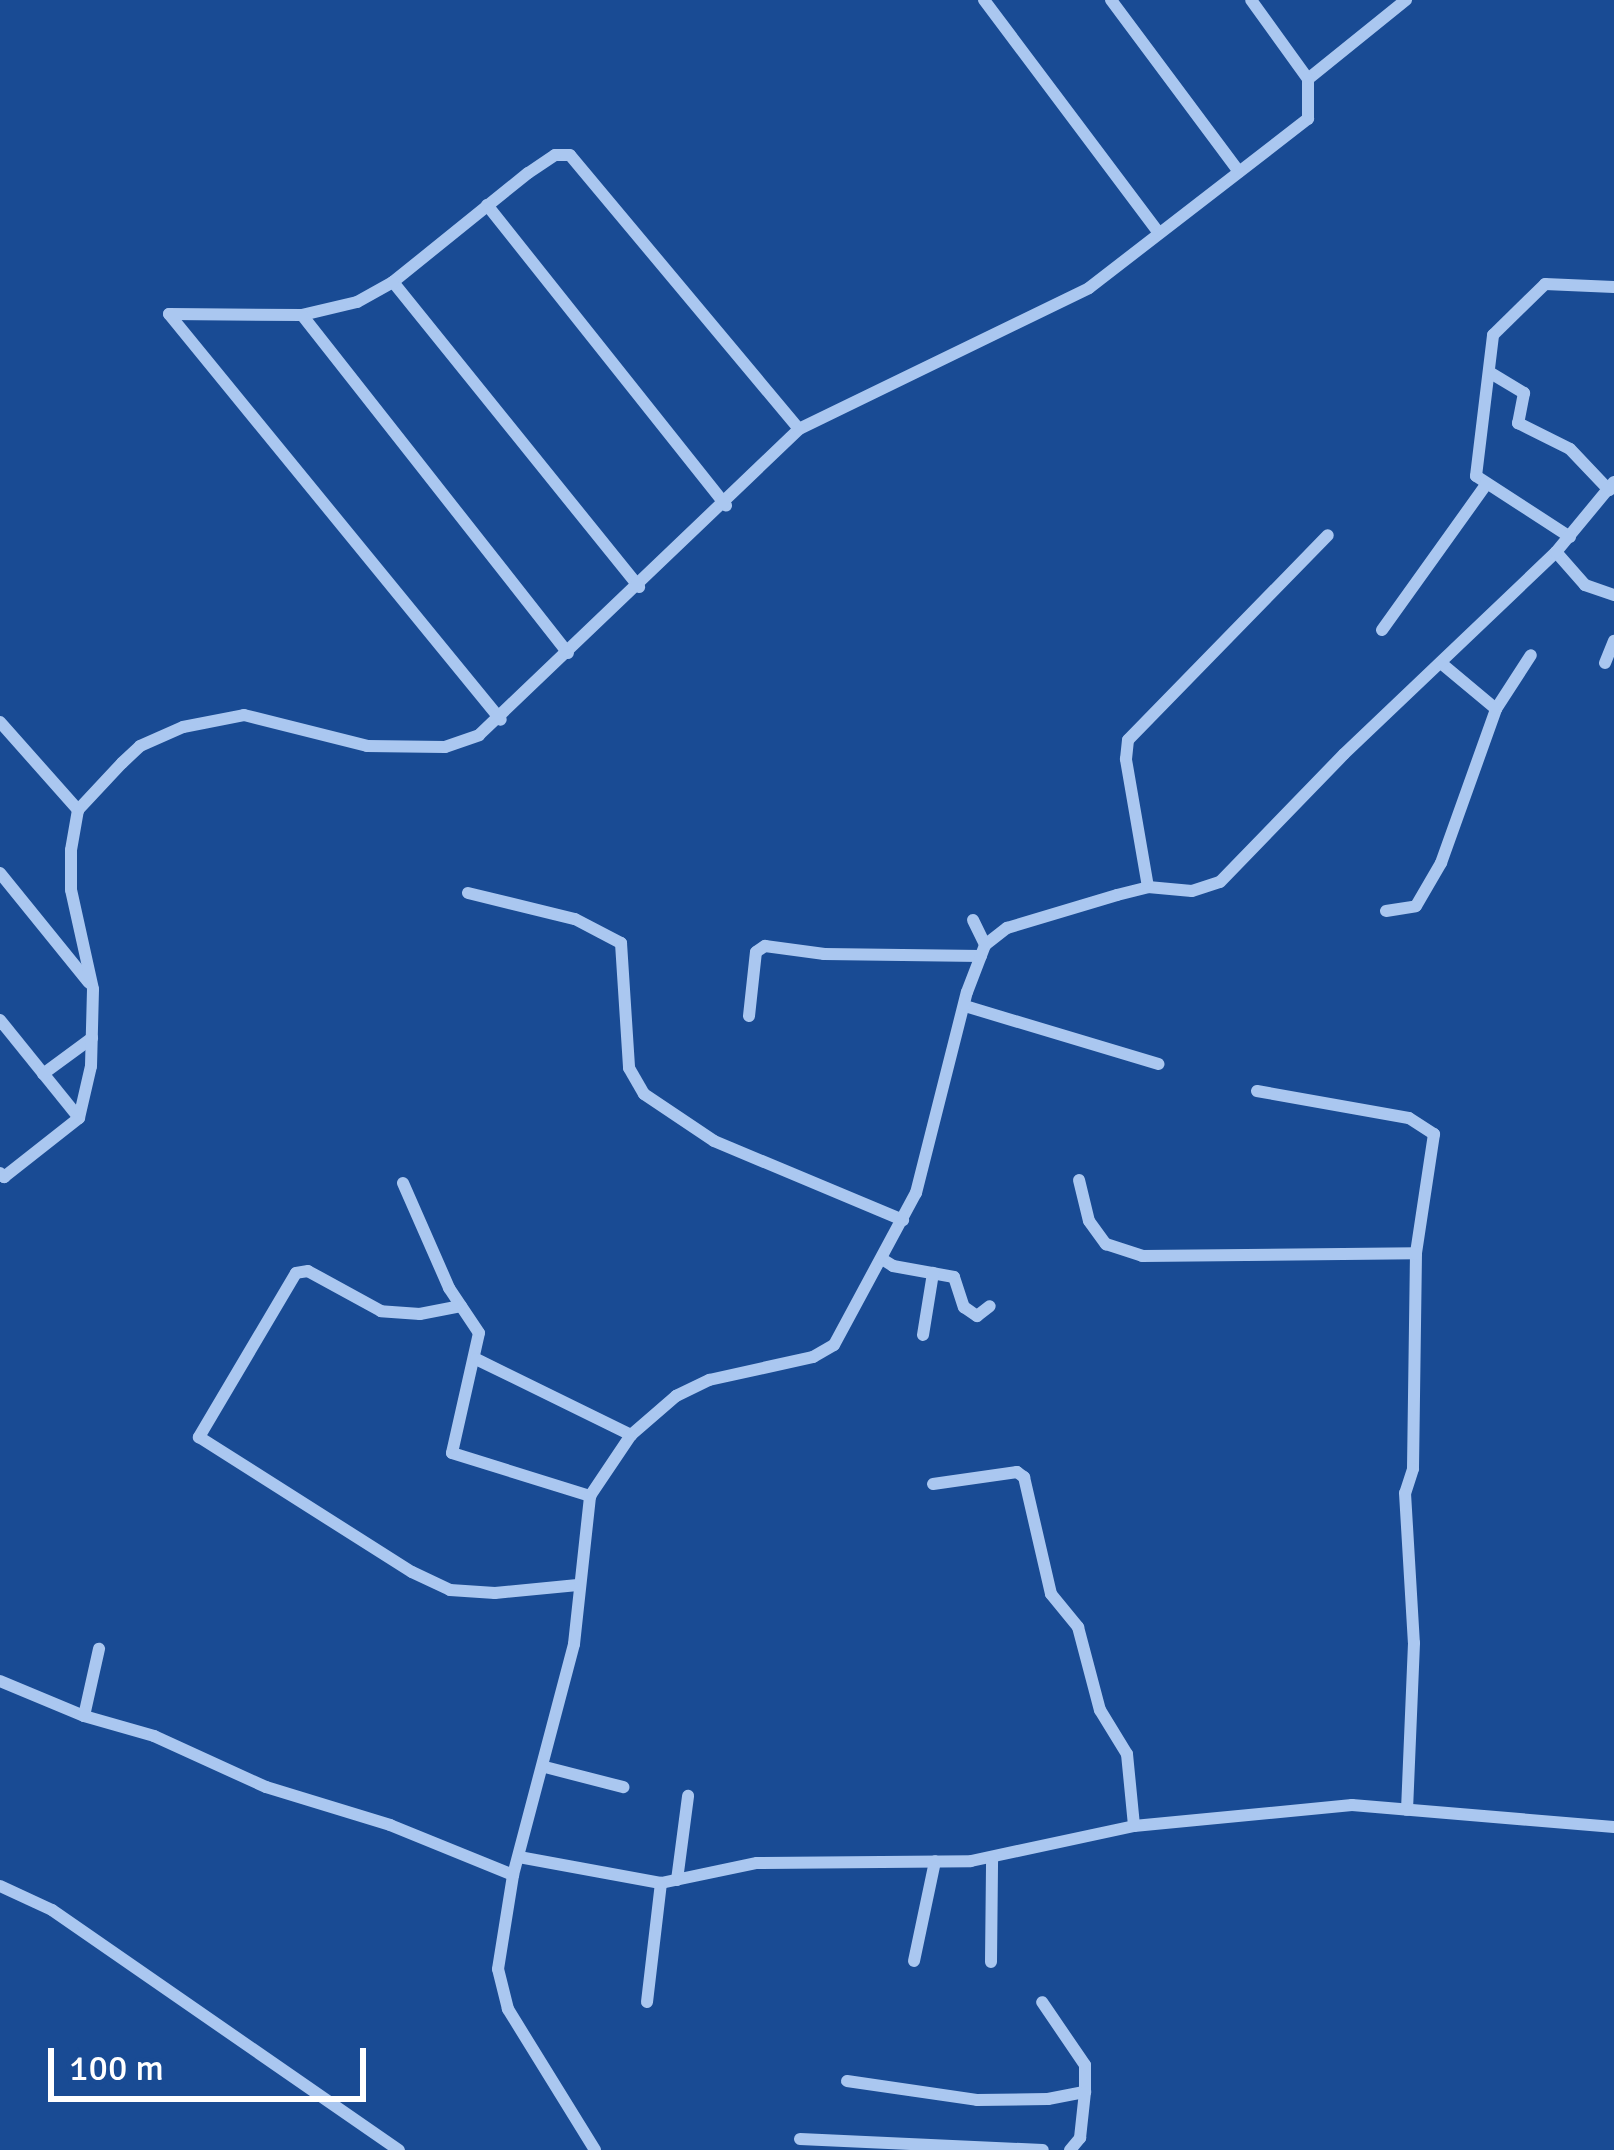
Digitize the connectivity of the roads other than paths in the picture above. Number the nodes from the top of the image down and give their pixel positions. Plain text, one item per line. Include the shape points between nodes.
1 (984, 0) edge
2 (1111, 0) edge
3 (1251, 0) edge
4 (1406, 0) edge
5 (1307, 79) junction
6 (1239, 172) junction
7 (487, 205) junction
8 (1157, 230) junction
9 (393, 282) junction
10 (1614, 287) edge
11 (302, 315) junction
12 (1489, 372) junction
13 (799, 430) junction
14 (1485, 486) junction
15 (1611, 486) edge
16 (726, 505) junction
17 (1328, 536) dead end
18 (1570, 537) junction
19 (1556, 552) junction
20 (640, 587) junction
21 (1614, 595) edge
22 (1382, 630) dead end
23 (1614, 640) edge
24 (568, 653) junction
25 (1531, 655) dead end
26 (1605, 663) dead end
27 (1441, 664) junction
28 (1496, 709) junction
29 (501, 720) junction
30 (0, 722) edge
31 (78, 810) junction
32 (0, 873) edge
33 (1148, 887) junction
34 (468, 892) dead end
35 (1386, 911) dead end
36 (974, 920) dead end
37 (983, 951) junction
38 (94, 989) junction
39 (965, 1006) junction
40 (749, 1016) dead end
41 (0, 1020) edge
42 (92, 1038) junction
43 (1158, 1064) dead end
44 (43, 1073) junction
45 (1257, 1091) dead end
46 (79, 1118) junction
47 (0, 1173) edge
48 (1079, 1180) dead end
49 (403, 1183) dead end
50 (902, 1220) junction
51 (1416, 1253) junction
52 (883, 1259) junction
53 (933, 1273) junction
54 (460, 1306) junction
55 (991, 1306) dead end
56 (923, 1335) dead end
57 (476, 1359) junction
58 (631, 1435) junction
59 (933, 1484) dead end
60 (590, 1496) junction
61 (578, 1585) junction
62 (99, 1649) dead end
63 (0, 1681) edge
64 (84, 1716) junction
65 (544, 1767) junction
66 (623, 1787) dead end
67 (688, 1796) dead end
68 (1407, 1810) junction
69 (1135, 1826) junction
70 (1614, 1827) edge
71 (519, 1857) junction
72 (992, 1858) junction
73 (935, 1862) junction
74 (513, 1875) junction
75 (676, 1880) junction
76 (661, 1883) junction
77 (0, 1886) edge
78 (914, 1961) dead end
79 (991, 1962) dead end
80 (647, 2002) dead end
81 (1042, 2002) dead end
82 (847, 2081) dead end
83 (1085, 2092) junction
84 (800, 2139) dead end
85 (399, 2150) edge
86 (595, 2150) edge
87 (1043, 2150) edge
88 (1070, 2150) edge

1 - 8 street
2 - 6 street
3 - 5 street
4 - 5 street
5 - 6 street via 1307,119
6 - 8 street
7 - 9 street
7 - 13 street via 555,155 570,155
7 - 16 street
8 - 13 street via 1089,287
9 - 11 street via 357,302
9 - 20 street
10 - 12 street via 1545,284 1493,335
11 - 24 street
11 - 29 street via 169,314
12 - 14 street via 1476,464
12 - 15 street via 1524,393 1518,423 1570,449
13 - 16 street
14 - 18 street
14 - 22 street
15 - 18 street
16 - 20 street
17 - 33 street via 1128,740
18 - 19 street
19 - 21 street via 1585,586
19 - 27 street
20 - 24 street
23 - 26 street
24 - 29 street
25 - 28 street
27 - 28 street
27 - 33 street via 1220,881 1192,892
28 - 35 street via 1441,863 1416,906
29 - 31 street via 445,747 367,746 244,715 183,727 140,746
30 - 31 street
31 - 38 street via 71,890
32 - 38 street
33 - 37 street via 1007,928
34 - 50 street via 575,919 621,943 629,1068 644,1094 714,1142
36 - 37 street
37 - 39 street
37 - 40 street via 824,954 765,946 756,952
38 - 42 street
39 - 43 street
39 - 50 street via 926,1163
41 - 44 street
42 - 44 street
42 - 46 street
44 - 46 street
45 - 51 street via 1409,1118 1432,1130
46 - 47 street via 4,1178
48 - 51 street via 1089,1222 1106,1244 1142,1256
49 - 54 street
50 - 52 street
51 - 68 street via 1406,1493 1414,1642
52 - 53 street
52 - 58 street via 825,1352 709,1380
53 - 55 street via 954,1277 964,1307 977,1316
53 - 56 street
54 - 57 street via 479,1333
54 - 61 street via 381,1311 308,1270 296,1273 199,1437 450,1590
57 - 58 street
57 - 60 street via 452,1453
58 - 60 street
59 - 69 street via 1017,1472 1024,1478 1051,1594 1078,1627 1100,1710 1127,1754
60 - 61 street
61 - 65 street via 574,1644
62 - 64 street
63 - 64 street
64 - 74 street
65 - 66 street
65 - 71 street
67 - 75 street
68 - 69 street via 1352,1805
68 - 70 street
69 - 72 street
71 - 74 street
71 - 76 street
72 - 73 street
72 - 79 street
73 - 75 street via 757,1863
73 - 78 street
74 - 86 street via 498,1970 503,1996
75 - 76 street
76 - 80 street
77 - 85 street via 52,1910
81 - 83 street via 1085,2065
82 - 83 street via 977,2100
83 - 88 street via 1080,2138
84 - 87 street

